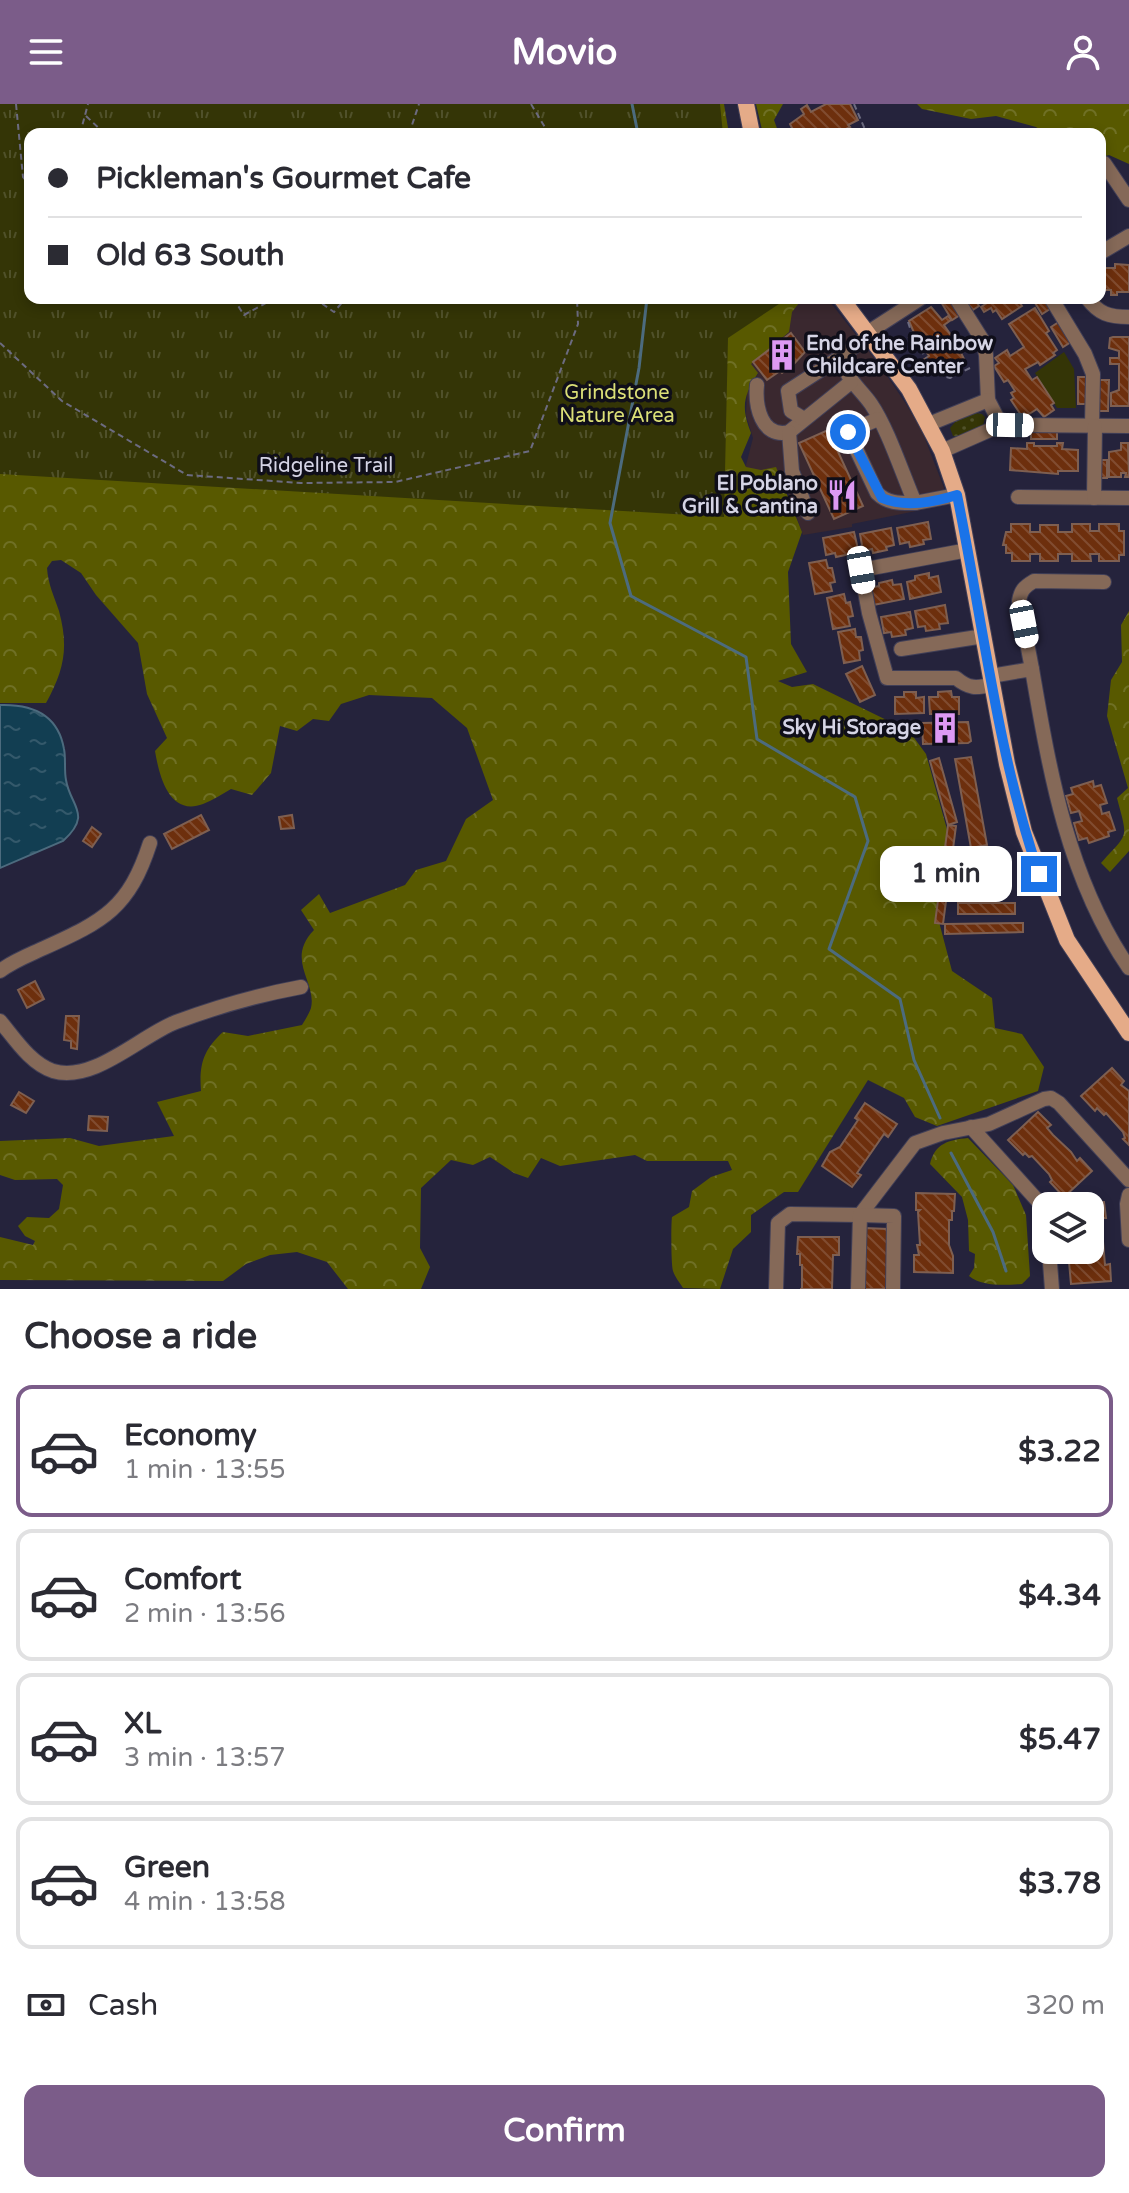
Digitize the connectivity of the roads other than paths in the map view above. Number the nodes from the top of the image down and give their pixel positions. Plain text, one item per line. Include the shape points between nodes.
1 (746, 104) edge
2 (751, 128) edge
3 (1106, 166) edge
4 (1129, 200) edge
5 (1129, 236) edge
6 (1106, 249) edge
7 (846, 304) edge
8 (912, 304) edge
9 (960, 304) edge
10 (1055, 304) edge
11 (1091, 304) edge
12 (1129, 317) edge
13 (868, 334) junction
14 (842, 356) junction
15 (851, 382) junction
16 (757, 385) dead end
17 (988, 400) junction
18 (804, 419) junction
19 (878, 419) junction
20 (929, 424) junction
21 (1001, 425) junction
22 (1093, 426) junction
23 (1129, 426) edge
24 (789, 432) junction
25 (942, 451) junction
26 (957, 495) junction
27 (1018, 497) dead end
28 (1094, 498) junction
29 (1129, 498) edge
30 (915, 503) junction
31 (808, 513) dead end
32 (968, 550) junction
33 (1104, 582) dead end
34 (984, 636) junction
35 (901, 649) dead end
36 (1032, 669) junction
37 (992, 680) junction
38 (150, 843) dead end
39 (1129, 968) edge
40 (0, 971) edge
41 (301, 987) dead end
42 (0, 1021) edge
43 (1129, 1033) edge
44 (971, 1127) junction
45 (1129, 1180) edge
46 (1032, 1195) edge
47 (1129, 1195) edge
48 (860, 1215) junction
49 (1129, 1240) edge
50 (1050, 1264) edge
51 (776, 1289) edge
52 (858, 1289) edge
53 (893, 1289) edge
54 (1052, 1289) edge

1 - 2 main road
3 - 4 street
5 - 6 street
7 - 13 main road
8 - 13 street
9 - 17 street via 983,341
10 - 22 street via 1093,374
11 - 12 street via 1105,315
13 - 14 street
13 - 20 main road
14 - 15 street
14 - 18 street via 788,391 791,411
15 - 18 street
15 - 19 street
16 - 24 street via 762,421 782,434
17 - 20 street
17 - 21 street
18 - 24 street
19 - 30 street
19 - 30 street via 848,432 882,498
20 - 25 main road
21 - 22 street
21 - 25 street
22 - 23 street
22 - 28 street
24 - 31 street via 792,471
25 - 26 main road
26 - 30 street
26 - 32 main road
27 - 28 street
28 - 29 street
32 - 34 main road
32 - 37 street via 861,570 866,599 887,678 956,678 972,688
33 - 36 street via 1034,581 1020,592
34 - 35 street
34 - 37 main road
36 - 37 street
36 - 39 street via 1069,846 1092,903
37 - 43 main road via 1007,764 1039,874 1067,940
38 - 40 street via 133,886 106,916
41 - 42 street via 171,1024 107,1062 79,1072 39,1064
44 - 45 street via 1051,1098
44 - 46 street
44 - 48 street via 915,1143
47 - 49 street
48 - 51 street via 790,1214 778,1223
48 - 52 street
48 - 53 street via 894,1216
50 - 54 street

